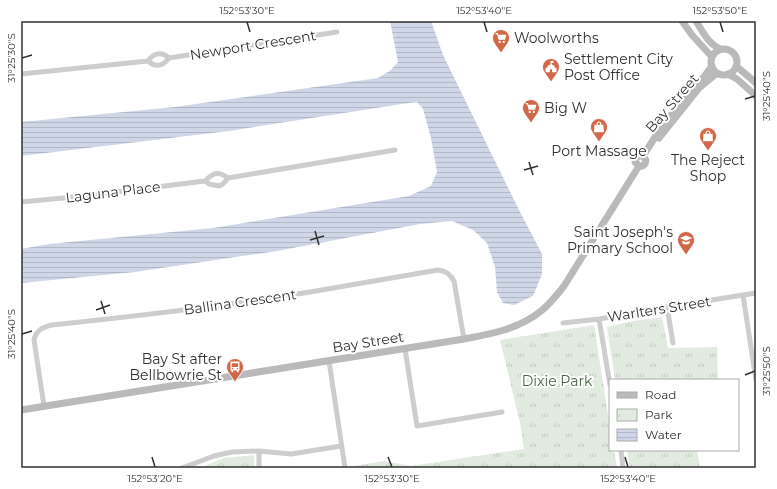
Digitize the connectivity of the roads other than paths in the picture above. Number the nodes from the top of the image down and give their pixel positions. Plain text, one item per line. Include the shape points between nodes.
1 (682, 21) edge
2 (696, 21) edge
3 (337, 32) dead end
4 (722, 49) junction
5 (712, 57) junction
6 (169, 58) junction
7 (148, 61) junction
8 (712, 66) junction
9 (736, 66) junction
10 (717, 73) junction
11 (21, 74) edge
12 (728, 74) junction
13 (756, 83) edge
14 (756, 96) edge
15 (395, 150) dead end
16 (645, 154) junction
17 (228, 178) junction
18 (205, 181) junction
19 (21, 202) edge
20 (756, 293) edge
21 (743, 295) junction
22 (667, 307) junction
23 (599, 319) junction
24 (563, 323) dead end
25 (464, 339) junction
26 (673, 343) dead end
27 (405, 349) junction
28 (329, 361) junction
29 (609, 380) edge
30 (756, 380) edge
31 (44, 406) junction
32 (21, 410) edge
33 (502, 412) dead end
34 (341, 446) junction
35 (259, 451) junction
36 (620, 451) edge
37 (198, 466) edge
38 (182, 468) edge
39 (259, 468) edge
40 (345, 468) edge
41 (624, 468) edge

1 - 5 street
2 - 4 street via 707,38
3 - 6 street, Newport Crescent
4 - 5 street via 717,50
4 - 9 street via 733,53 737,61
5 - 8 street
6 - 7 street, Newport Crescent via 157,66
6 - 7 street, Newport Crescent via 160,53
7 - 11 street, Newport Crescent
8 - 10 street
8 - 16 street, Bay Street via 668,119
9 - 12 street
9 - 13 street
10 - 12 street
10 - 16 street, Bay Street via 699,88
12 - 14 street
15 - 17 street, Laguna Place
16 - 25 street, Bay Street via 645,164 639,166 564,286 548,305 515,327
17 - 18 street, Laguna Place via 216,173
17 - 18 street, Laguna Place via 219,186
18 - 19 street, Laguna Place
20 - 21 street, Warlters Street
21 - 22 street, Warlters Street
21 - 30 street
22 - 23 street, Warlters Street
22 - 26 street
23 - 24 street, Warlters Street
23 - 29 street
25 - 27 street, Bay Street
25 - 31 street, Ballina Crescent via 454,281 444,270 254,301 52,325 40,329 34,340
27 - 28 street, Bay Street
27 - 33 street via 417,426
28 - 31 street, Bay Street
28 - 34 street
31 - 32 street, Bay Street
34 - 35 street via 291,454
34 - 40 street
35 - 37 street via 214,456
35 - 39 street
36 - 41 street
37 - 38 street

